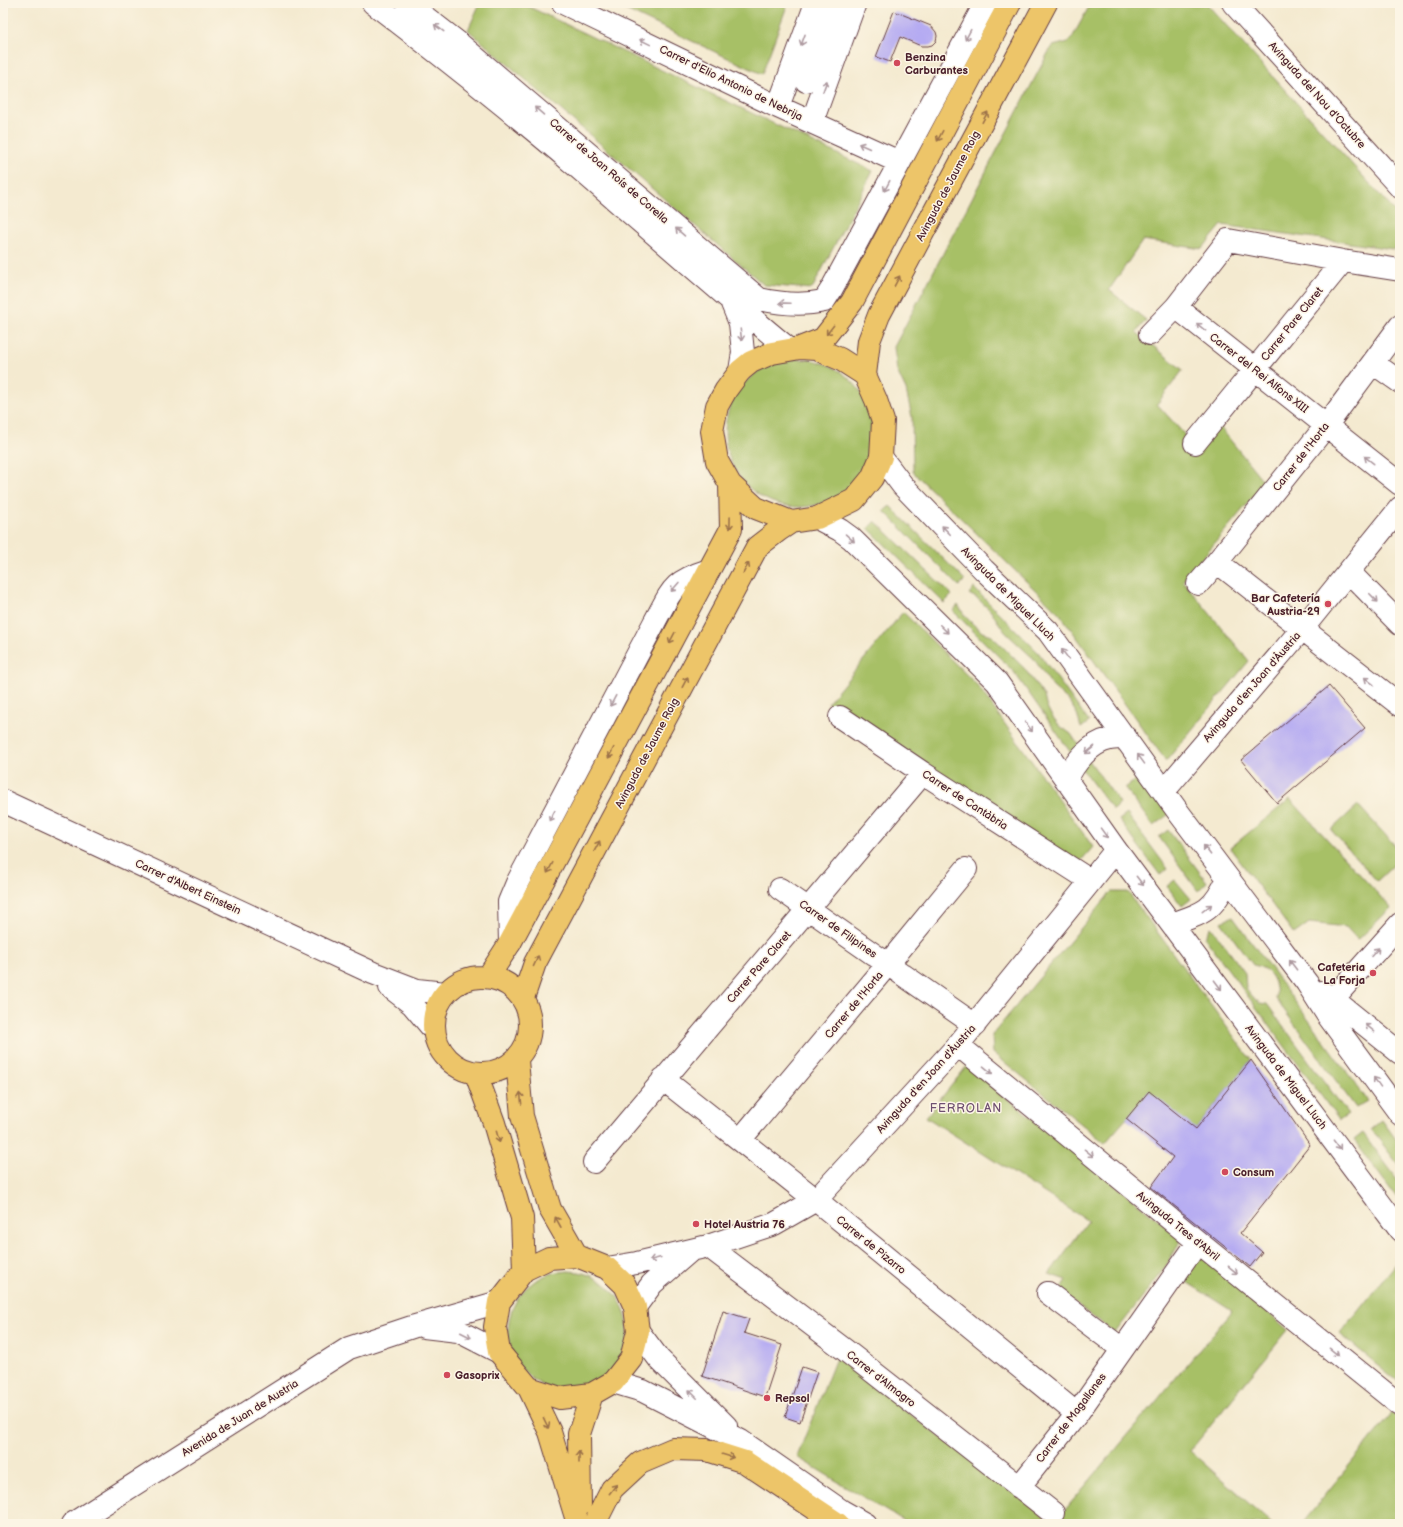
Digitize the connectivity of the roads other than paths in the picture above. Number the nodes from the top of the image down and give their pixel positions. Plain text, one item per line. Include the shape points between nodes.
1 (373, 3) edge
2 (407, 3) edge
3 (563, 3) edge
4 (816, 3) edge
5 (835, 3) edge
6 (855, 3) edge
7 (1010, 3) edge
8 (1046, 3) edge
9 (1233, 3) edge
10 (983, 4) edge
11 (806, 81) dead end
12 (778, 107) junction
13 (812, 122) junction
14 (899, 162) junction
15 (1400, 187) edge
16 (1342, 261) junction
17 (1400, 270) edge
18 (731, 301) junction
19 (1176, 306) junction
20 (1400, 326) edge
21 (1150, 334) dead end
22 (795, 349) junction
23 (1373, 363) junction
24 (1254, 369) junction
25 (740, 371) junction
26 (865, 375) junction
27 (1400, 382) edge
28 (1326, 426) junction
29 (1195, 443) dead end
30 (881, 457) junction
31 (730, 484) junction
32 (1400, 484) edge
33 (1400, 508) edge
34 (818, 518) junction
35 (791, 522) junction
36 (1217, 562) junction
37 (1349, 572) junction
38 (1198, 584) dead end
39 (1400, 624) edge
40 (1302, 629) junction
41 (1400, 705) edge
42 (840, 717) dead end
43 (1126, 738) junction
44 (923, 773) junction
45 (1066, 781) junction
46 (1164, 791) junction
47 (3, 801) edge
48 (1116, 850) junction
49 (966, 869) dead end
50 (1228, 878) junction
51 (1091, 881) junction
52 (780, 889) dead end
53 (809, 909) junction
54 (1172, 924) junction
55 (1400, 924) edge
56 (888, 964) junction
57 (373, 973) junction
58 (488, 977) junction
59 (445, 993) junction
60 (523, 998) junction
61 (1331, 1007) junction
62 (975, 1025) junction
63 (433, 1030) junction
64 (958, 1045) junction
65 (1400, 1053) edge
66 (517, 1060) junction
67 (476, 1074) junction
68 (663, 1079) junction
69 (1400, 1114) edge
70 (740, 1140) junction
71 (594, 1162) dead end
72 (816, 1200) junction
73 (1400, 1230) edge
74 (1198, 1242) junction
75 (700, 1247) junction
76 (577, 1256) junction
77 (607, 1268) junction
78 (524, 1270) junction
79 (1048, 1293) dead end
80 (499, 1302) junction
81 (635, 1307) junction
82 (415, 1326) junction
83 (638, 1331) junction
84 (1122, 1349) junction
85 (500, 1352) junction
86 (613, 1382) junction
87 (529, 1388) junction
88 (592, 1394) junction
89 (1400, 1405) edge
90 (1076, 1414) junction
91 (741, 1441) junction
92 (1020, 1487) junction
93 (1053, 1513) dead end
94 (72, 1524) edge
95 (579, 1524) edge
96 (597, 1524) edge
97 (838, 1524) edge
98 (865, 1524) edge

1 - 18 street via 452,63
14 -> 2 street, Carrer de Joan Roís de Corella via 824,301 811,304 779,303 759,299 456,40
12 -> 3 street, Carrer d'Elio Antonio de Nebrija
4 -> 12 street
5 - 11 street
13 -> 6 street
7 -> 22 main road via 852,302 823,340
26 -> 8 main road, Avinguda de Jaume Roig via 869,341 879,315
9 - 15 street, Avinguda del Nou d'Octubre
10 -> 14 street
12 - 13 street, Carrer d'Elio Antonio de Nebrija
14 -> 13 street, Carrer d'Elio Antonio de Nebrija
16 - 17 street
16 - 19 street via 1228,240
16 - 24 street, Carrer Pare Claret
18 - 22 street
18 -> 25 street via 740,323 743,352
19 - 21 street
24 -> 19 street, Carrer del Rei Alfons XIII
20 - 23 street, Carrer de l'Horta
22 - 25 main road via 772,353 751,362
22 - 26 main road via 816,349 840,359
23 - 27 street
23 - 28 street, Carrer de l'Horta
24 - 28 street, Carrer del Rei Alfons XIII
24 - 29 street, Carrer Pare Claret
25 - 31 main road via 717,406 712,431 717,461
26 - 30 main road via 883,421
32 -> 28 street, Carrer del Rei Alfons XIII
28 - 36 street, Carrer de l'Horta
30 - 34 main road via 872,478 854,500
43 -> 30 street, Avinguda de Miguel Lluch via 1048,631 979,565 903,486
31 - 35 main road via 756,508
31 -> 58 main road via 731,529 510,943
33 - 37 street, Avinguda d'en Joan d'Àustria
34 - 35 main road
34 -> 45 street, Avinguda de Miguel Lluch via 850,538 997,682
60 -> 35 main road, Avinguda de Jaume Roig via 535,963 757,547
36 - 38 street, Carrer de l'Horta
36 - 40 street
37 -> 39 street
37 - 40 street, Avinguda d'en Joan d'Àustria
41 -> 40 street
40 - 46 street, Avinguda d'en Joan d'Àustria
42 - 44 street, Carrer de Cantàbria
43 -> 45 street via 1110,739 1090,748 1071,770
46 -> 43 street, Avinguda de Miguel Lluch
44 - 51 street, Carrer de Cantàbria
44 - 53 street, Carrer Pare Claret
45 -> 48 street, Avinguda de Miguel Lluch
50 -> 46 street, Avinguda de Miguel Lluch
47 - 57 street, Carrer d'Albert Einstein
48 - 51 street, Avinguda d'en Joan d'Àustria
48 -> 54 street, Avinguda de Miguel Lluch
49 - 56 street, Carrer de l'Horta
54 -> 50 street via 1205,911 1217,900
61 -> 50 street, Avinguda de Miguel Lluch via 1307,983
51 - 62 street, Avinguda d'en Joan d'Àustria
52 - 53 street, Carrer de Filipines
53 - 56 street, Carrer de Filipines
53 - 68 street, Carrer Pare Claret
54 -> 73 street, Avinguda de Miguel Lluch
61 -> 55 street
56 - 62 street, Carrer de Filipines
56 - 70 street, Carrer de l'Horta
57 - 59 street, Carrer d'Albert Einstein via 417,990
57 - 63 street, Carrer d'Albert Einstein via 412,1004
58 - 59 main road via 464,979
58 - 60 main road via 508,983
59 - 63 main road via 435,1010
60 - 66 main road via 531,1019 528,1041
65 -> 61 street
69 -> 61 street
62 - 64 street, Avinguda d'en Joan d'Àustria
63 - 67 main road via 439,1050 444,1056 455,1066
64 - 72 street, Avinguda d'en Joan d'Àustria
64 -> 74 street, Avinguda Tres d'Abril
66 - 67 main road via 498,1072
76 -> 66 main road via 550,1209 522,1116
67 -> 78 main road via 494,1123 522,1218
68 - 70 street, Carrer de Pizarro
68 - 71 street, Carrer Pare Claret
70 - 72 street, Carrer de Pizarro
72 - 75 street, Avinguda d'en Joan d'Àustria via 774,1224
72 - 90 street, Carrer de Pizarro
74 - 84 street, Carrer de Magallanes
74 -> 89 street, Avinguda Tres d'Abril
75 -> 77 street, Avinguda d'en Joan d'Àustria
75 - 81 street, Avinguda d'en Joan d'Àustria via 652,1284
75 - 92 street, Carrer d'Almagro via 845,1350
76 - 77 main road
76 - 78 main road via 549,1258
77 - 81 main road via 625,1285
78 - 80 main road
79 - 84 street
80 - 82 street, Avenida de Juan de Austria
80 - 85 main road via 495,1327
81 - 83 main road
82 -> 85 street, Avenida de Juan de Austria via 458,1331
82 - 94 street, Avenida de Juan de Austria via 349,1348
83 - 86 main road via 631,1359
91 -> 83 street via 659,1359
84 - 90 street, Carrer de Magallanes
85 - 87 main road
86 - 88 main road
86 - 91 street via 643,1390
87 - 88 main road via 560,1398
87 -> 95 main road via 550,1432
95 -> 88 main road via 579,1434
90 - 92 street, Carrer de Magallanes
91 - 98 street
92 - 93 street, Carrer d'Almagro
96 -> 97 main road via 612,1488 640,1463 673,1449 707,1450 745,1462

